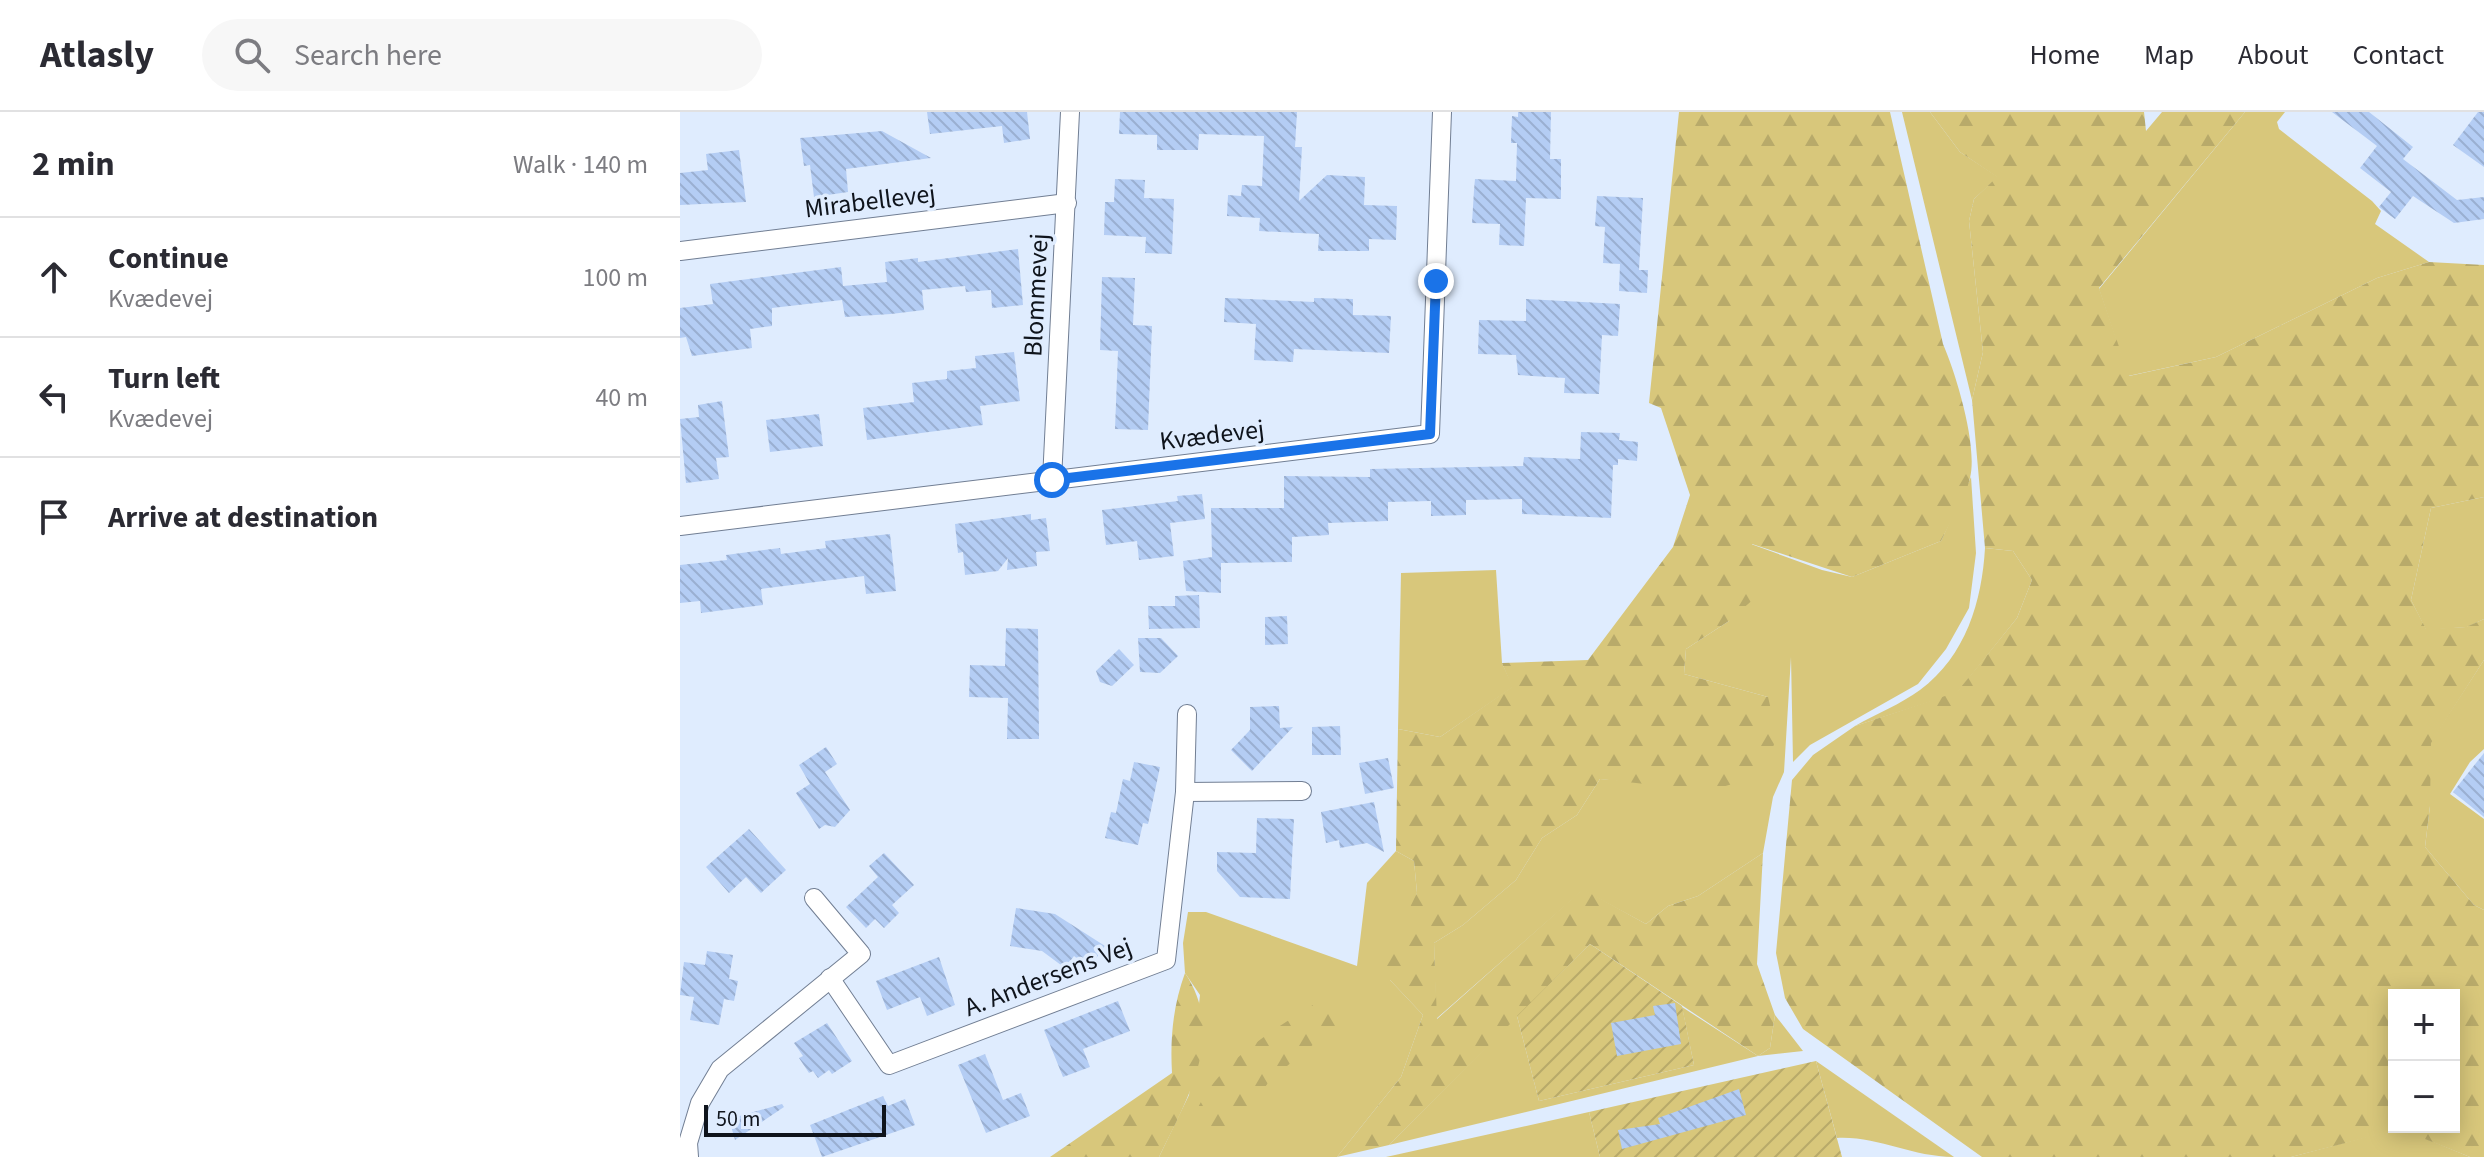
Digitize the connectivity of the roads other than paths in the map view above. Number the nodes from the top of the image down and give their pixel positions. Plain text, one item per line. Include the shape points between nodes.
1 (1070, 112) edge
2 (1442, 112) edge
3 (1067, 203) junction
4 (680, 251) edge
5 (1052, 480) junction
6 (680, 526) edge
7 (1187, 714) dead end
8 (1302, 791) dead end
9 (1185, 792) junction
10 (814, 898) dead end
11 (830, 978) junction
12 (689, 1157) edge

1 - 3 street, Blommevej
2 - 5 street, Kvædevej via 1430,434
3 - 4 street, Mirabellevej
3 - 5 street, Blommevej
5 - 6 street, Kvædevej
7 - 9 street, A. Andersens Vej
8 - 9 street
9 - 11 street, A. Andersens Vej via 1166,960 889,1065
10 - 11 street via 861,954
11 - 12 street via 720,1069 700,1103

